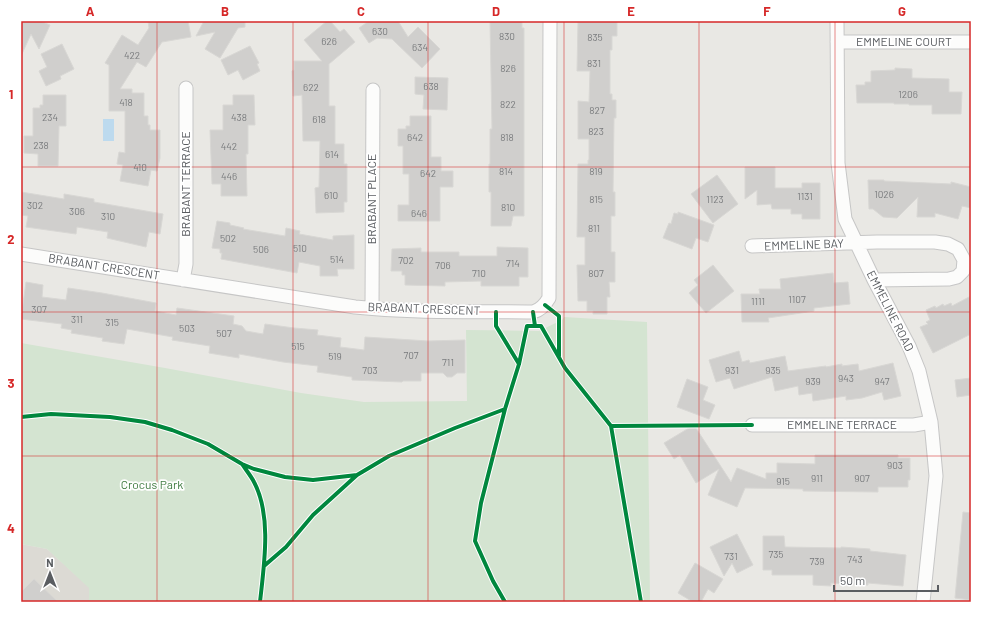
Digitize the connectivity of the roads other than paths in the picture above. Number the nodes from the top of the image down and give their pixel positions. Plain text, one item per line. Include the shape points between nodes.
1 (550, 21) edge
2 (837, 21) edge
3 (836, 42) junction
4 (971, 42) edge
5 (186, 88) dead end
6 (373, 90) dead end
7 (856, 243) junction
8 (752, 246) dead end
9 (21, 254) edge
10 (183, 280) junction
11 (874, 280) junction
12 (372, 308) junction
13 (931, 422) junction
14 (752, 425) dead end
15 (923, 602) edge

1 - 12 street, BRABANT CRESCENT via 549,298 546,305 533,312
2 - 3 street, EMMELINE ROAD
3 - 4 street, EMMELINE COURT
3 - 7 street, EMMELINE ROAD via 838,163 845,219
5 - 10 street, BRABANT TERRACE via 186,264
6 - 12 street, BRABANT PLACE
7 - 8 street, EMMELINE BAY
7 - 11 street, EMMELINE ROAD
7 - 11 street, EMMELINE BAY via 948,244 958,248 964,260 963,271 957,277 949,279
9 - 10 street, BRABANT CRESCENT
10 - 12 street, BRABANT CRESCENT
11 - 13 street, EMMELINE ROAD via 919,371
13 - 14 street, EMMELINE TERRACE via 914,426
13 - 15 street, EMMELINE ROAD via 936,476

